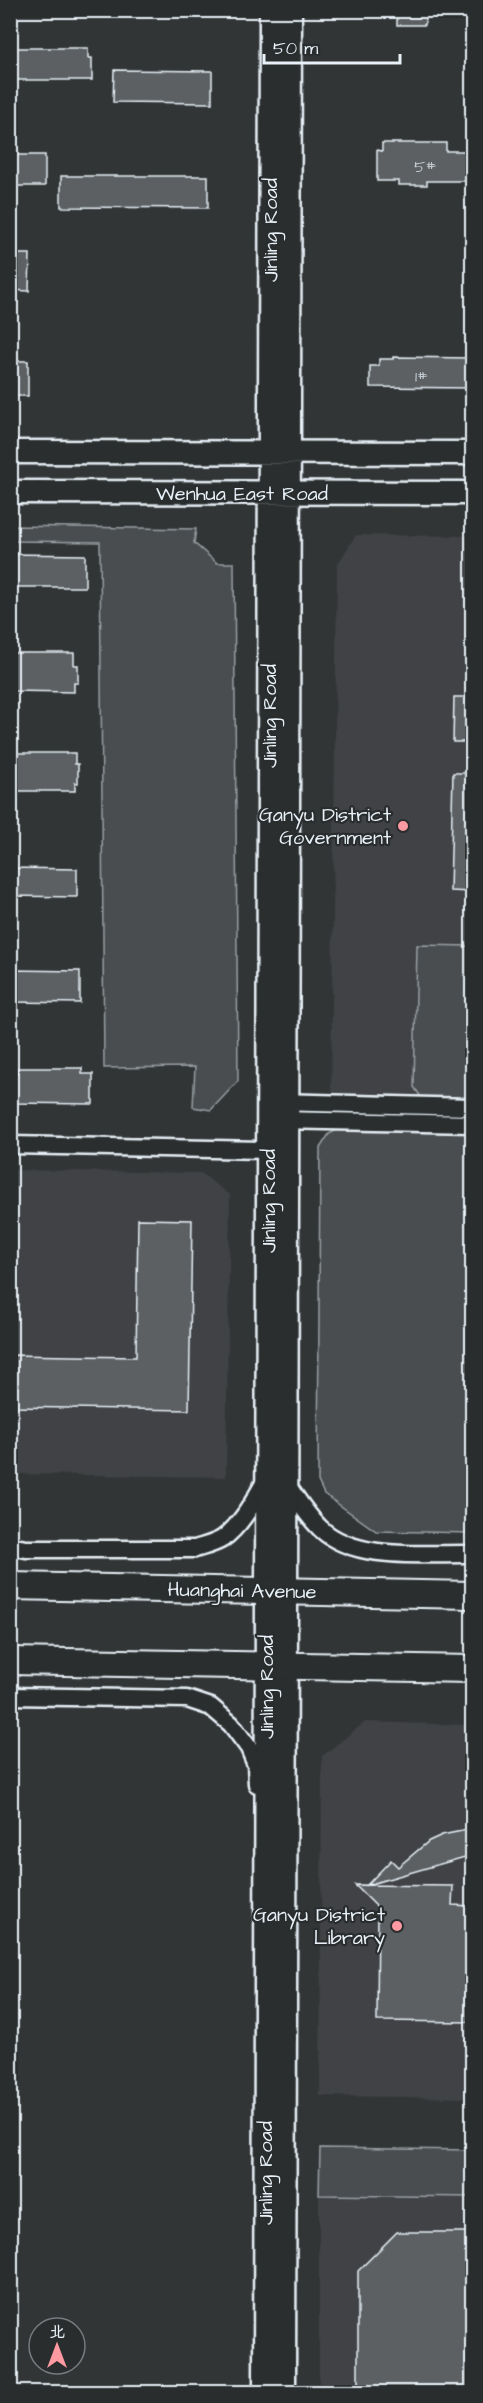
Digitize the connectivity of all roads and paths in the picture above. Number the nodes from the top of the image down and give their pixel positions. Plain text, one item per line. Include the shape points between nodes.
1 (271, 10) edge
2 (290, 10) edge
3 (10, 452) edge
4 (279, 452) junction
5 (472, 453) edge
6 (10, 492) edge
7 (279, 493) junction
8 (472, 493) edge
9 (472, 1107) edge
10 (278, 1111) junction
11 (472, 1124) edge
12 (10, 1145) edge
13 (268, 1150) junction
14 (277, 1481) junction
15 (10, 1546) edge
16 (472, 1554) edge
17 (10, 1586) edge
18 (277, 1591) junction
19 (472, 1594) edge
20 (10, 1660) edge
21 (276, 1665) junction
22 (472, 1669) edge
23 (10, 1696) edge
24 (266, 1955) junction
25 (265, 2392) edge
26 (284, 2392) edge

1 - 4 street, Jinling Road
2 - 4 street, Jinling Road
3 - 4 street, Wenhua East Road
4 - 5 street, Wenhua East Road
4 - 7 street, Jinling Road
6 - 7 street, Wenhua East Road
7 - 8 street, Wenhua East Road
7 - 10 street, Jinling Road
9 - 10 street
10 - 11 street
10 - 13 street, Jinling Road
10 - 14 street, Jinling Road
12 - 13 street
13 - 14 street, Jinling Road
14 - 15 street via 221,1539 195,1549 26,1550
14 - 16 street via 320,1528 340,1543 372,1552
14 - 18 street, Jinling Road
17 - 18 main road, Huanghai Avenue
18 - 19 main road, Huanghai Avenue
18 - 21 street, Jinling Road
20 - 21 main road
21 - 22 main road
21 - 24 street, Jinling Road
21 - 26 street, Jinling Road
23 - 24 street via 187,1699 211,1707 231,1724 256,1765 257,1940
24 - 25 street, Jinling Road

